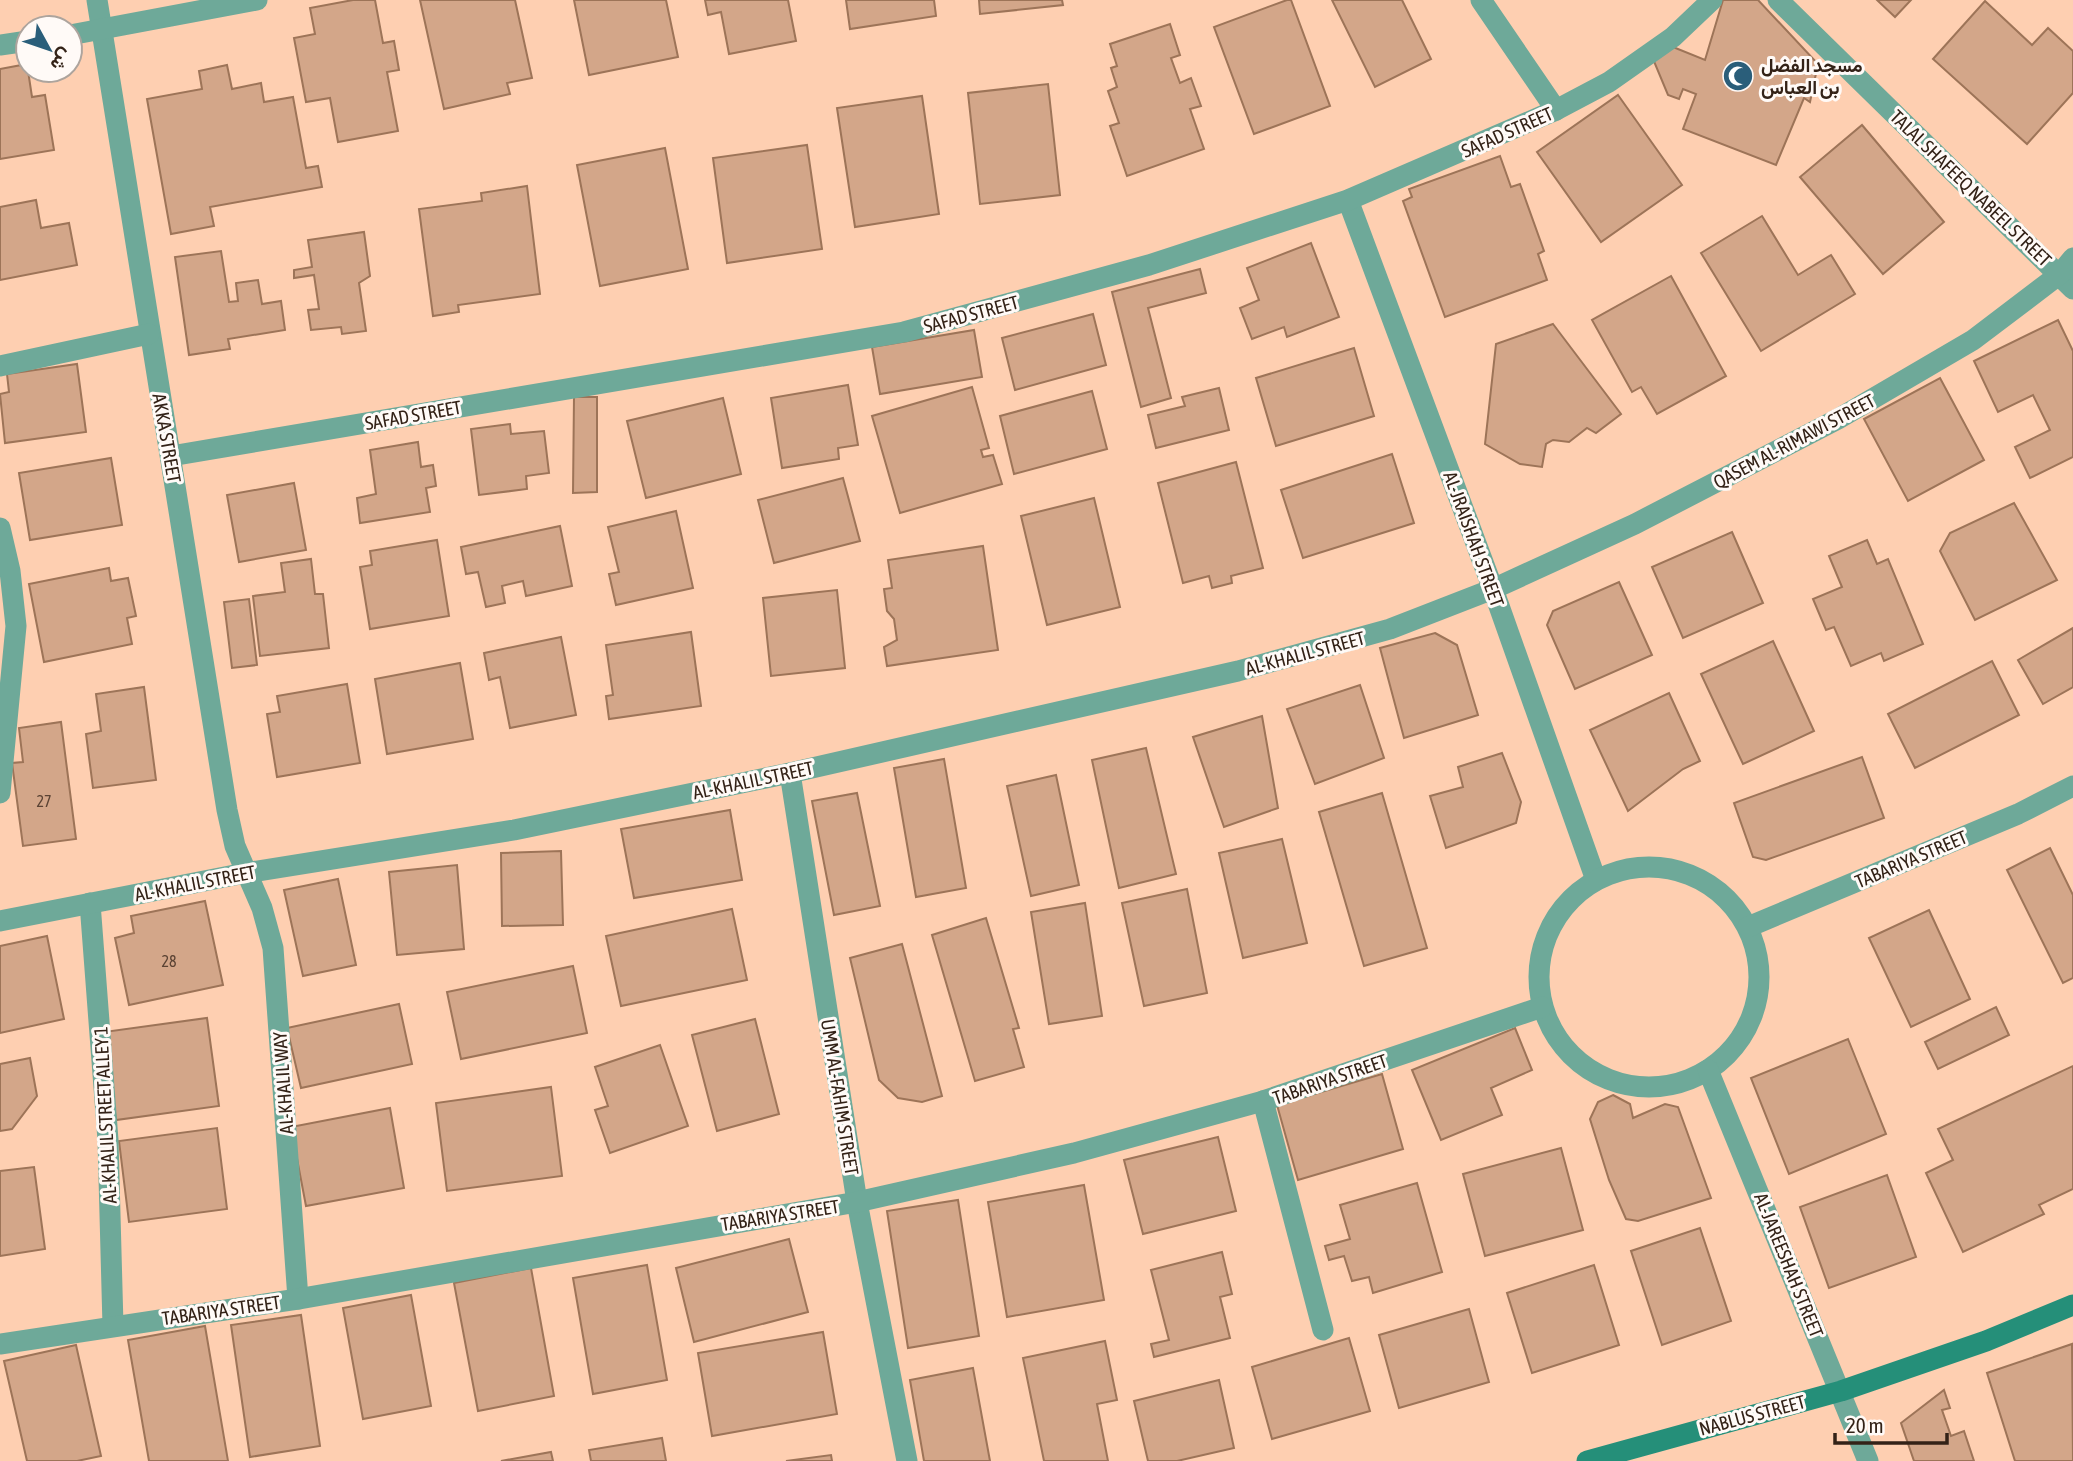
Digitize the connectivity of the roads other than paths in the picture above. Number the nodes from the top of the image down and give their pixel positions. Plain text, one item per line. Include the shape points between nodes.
1 (97, 0) edge
2 (257, 0) edge
3 (1481, 0) edge
4 (1712, 0) edge
5 (1778, 0) edge
6 (102, 30) junction
7 (84, 33) edge
8 (1556, 110) junction
9 (1348, 200) junction
10 (2069, 274) edge
11 (149, 334) junction
12 (0, 366) edge
13 (171, 456) junction
14 (0, 528) edge
15 (1493, 589) junction
16 (790, 773) junction
17 (2073, 786) edge
18 (0, 793) edge
19 (245, 873) junction
20 (1596, 880) junction
21 (90, 903) junction
22 (0, 921) edge
23 (1748, 927) junction
24 (1542, 1006) junction
25 (1708, 1070) junction
26 (1263, 1101) junction
27 (857, 1202) junction
28 (298, 1299) junction
29 (2073, 1305) edge
30 (113, 1326) junction
31 (1323, 1331) dead end
32 (0, 1344) edge
33 (1841, 1391) junction
34 (906, 1461) edge
35 (1587, 1461) edge
36 (1868, 1461) edge

1 - 6 street, AKKA STREET
2 - 6 street
3 - 8 street
4 - 8 street, SAFAD STREET via 1673,37 1609,82
5 - 10 street, TALAL SHAFEEQ NABEEL STREET
6 - 7 street
6 - 11 street, AKKA STREET
8 - 9 street, SAFAD STREET
9 - 13 street, SAFAD STREET via 1149,265 904,332
9 - 15 street, AL-JRAISHAH STREET
10 - 15 street, QASEM AL-RIMAWI STREET via 1973,340 1838,419 1635,524
11 - 12 street
11 - 13 street, AKKA STREET
13 - 19 street, AKKA STREET via 228,810
14 - 18 street via 16,626
15 - 16 street, AL-KHALIL STREET via 1390,629 1238,671
15 - 20 street, AL-JRAISHAH STREET
16 - 19 street, AL-KHALIL STREET via 514,830
16 - 27 street, UMM AL-FAHIM STREET
17 - 23 street, TABARIYA STREET via 2018,814
19 - 21 street, AL-KHALIL STREET
19 - 28 street, AL-KHALIL WAY via 262,908 273,948
20 - 23 street via 1652,866 1682,871 1708,883 1731,902
20 - 24 street via 1567,903 1548,934 1539,970
21 - 22 street, AL-KHALIL STREET
21 - 30 street, AL-KHALIL STREET ALLEY 1 via 108,1140
23 - 25 street via 1760,978 1756,1006 1729,1053
24 - 25 street via 1556,1038 1579,1064 1609,1080 1643,1088 1677,1084
24 - 26 street, TABARIYA STREET
25 - 33 street, AL-JAREESHAH STREET
26 - 27 street, TABARIYA STREET via 1074,1153
26 - 31 street
27 - 28 street, TABARIYA STREET
27 - 34 street, UMM AL-FAHIM STREET
28 - 30 street, TABARIYA STREET
29 - 33 street, NABLUS STREET via 1986,1341
30 - 32 street, TABARIYA STREET
33 - 35 street, NABLUS STREET
33 - 36 street, AL-JAREESHAH STREET

